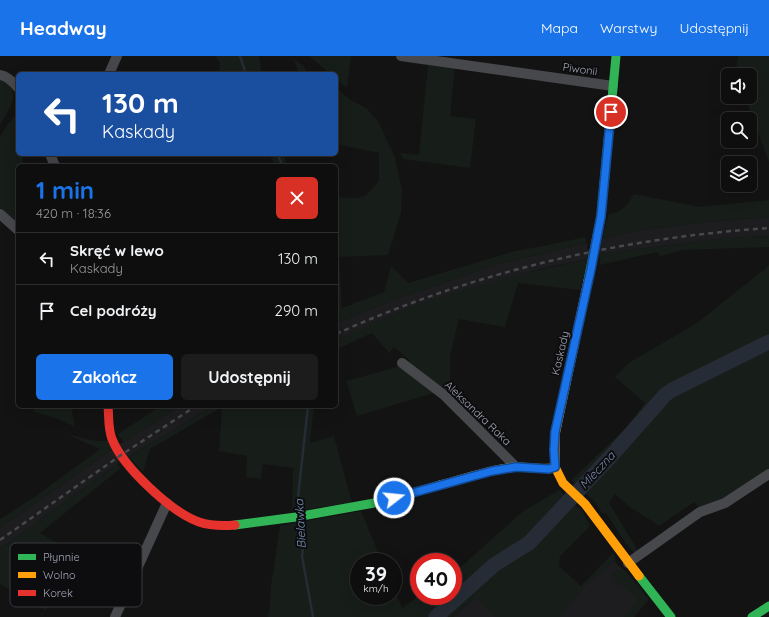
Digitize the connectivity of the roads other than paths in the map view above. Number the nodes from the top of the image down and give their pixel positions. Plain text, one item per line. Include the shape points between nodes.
1 (117, 56) edge
2 (401, 56) edge
3 (616, 56) edge
4 (110, 72) edge
5 (0, 75) edge
6 (16, 86) edge
7 (613, 86) junction
8 (0, 214) edge
9 (16, 228) edge
10 (402, 363) dead end
11 (108, 408) edge
12 (516, 467) junction
13 (555, 467) junction
14 (769, 474) edge
15 (167, 503) junction
16 (142, 558) edge
17 (628, 562) junction
18 (769, 606) edge
19 (120, 607) edge
20 (115, 617) edge
21 (672, 617) edge
22 (752, 617) edge

1 - 4 street
2 - 7 street, Piwonii
3 - 7 street, Kaskady
5 - 6 street
7 - 13 street, Kaskady via 601,216 555,432
8 - 9 street
10 - 12 street, Aleksandra Raka via 444,395
11 - 15 street via 112,438 118,450
12 - 13 street
12 - 15 street via 492,471 380,502 234,525 195,521
13 - 17 street, Kaskady via 563,483 585,504
14 - 17 street via 725,503 700,512
15 - 16 street
17 - 21 street, Kaskady
18 - 22 street
19 - 20 street

